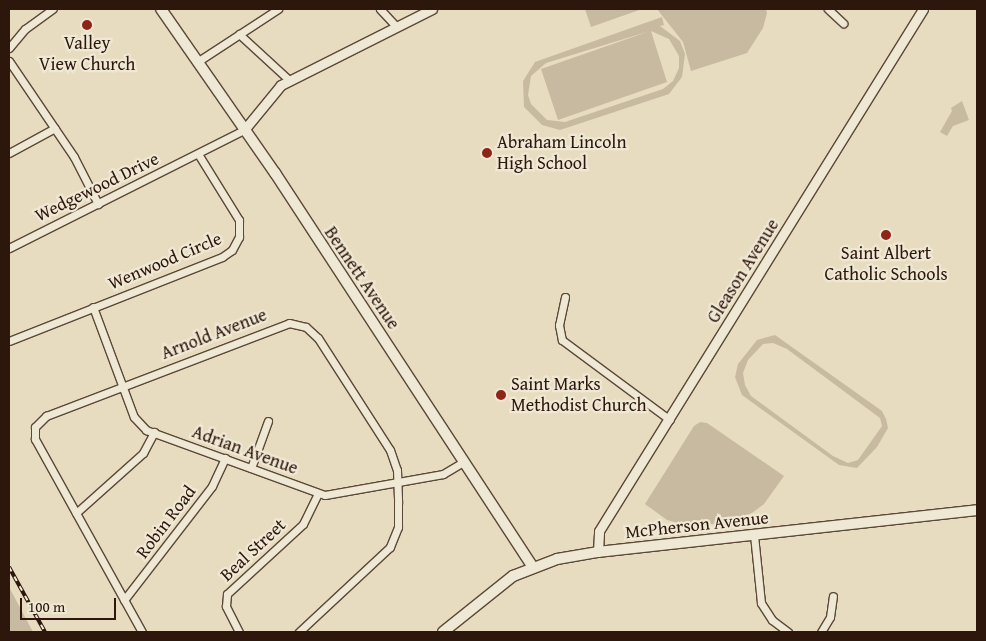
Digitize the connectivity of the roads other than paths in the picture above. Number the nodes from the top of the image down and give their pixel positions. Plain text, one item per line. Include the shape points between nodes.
1 (53, 9) edge
2 (161, 9) edge
3 (278, 9) edge
4 (380, 9) edge
5 (432, 9) edge
6 (828, 9) edge
7 (923, 9) edge
8 (843, 23) dead end
9 (395, 25) junction
10 (239, 34) junction
11 (9, 48) edge
12 (9, 61) edge
13 (197, 62) junction
14 (289, 80) junction
15 (55, 128) junction
16 (244, 130) junction
17 (9, 153) edge
18 (198, 154) junction
19 (98, 204) junction
20 (9, 248) edge
21 (565, 297) dead end
22 (93, 307) junction
23 (9, 341) edge
24 (122, 386) junction
25 (670, 420) junction
26 (268, 421) dead end
27 (154, 432) junction
28 (224, 458) junction
29 (463, 462) junction
30 (251, 468) junction
31 (397, 483) junction
32 (318, 493) junction
33 (977, 510) edge
34 (76, 513) junction
35 (754, 535) junction
36 (598, 552) junction
37 (532, 566) junction
38 (833, 596) dead end
39 (124, 600) junction
40 (142, 632) edge
41 (239, 632) edge
42 (298, 632) edge
43 (443, 632) edge
44 (788, 632) edge
45 (822, 632) edge

1 - 11 street via 24,29
2 - 13 main road, Bennett Avenue
3 - 10 street
4 - 9 street
5 - 9 street
6 - 8 street
7 - 25 street, Gleason Avenue
9 - 14 street
10 - 13 street
10 - 14 street
12 - 15 street
13 - 16 main road, Bennett Avenue
14 - 16 street via 272,92 257,117
15 - 17 street
15 - 19 street
16 - 18 street, Wedgewood Drive
16 - 29 main road, Bennett Avenue
18 - 19 street, Wedgewood Drive
18 - 22 street, Wenwood Circle via 239,220 237,244 222,257
19 - 20 street, Wedgewood Drive
21 - 25 street via 559,325 562,340
22 - 23 street, Wenwood Circle
22 - 24 street, Adrian Avenue
24 - 27 street, Adrian Avenue via 136,421
24 - 31 street, Arnold Avenue via 272,326 299,324 318,338 390,450
24 - 34 street, Arnold Avenue via 46,416 34,427 35,439
25 - 36 street, Gleason Avenue via 599,531
26 - 30 street
27 - 28 street, Adrian Avenue
27 - 34 street via 143,453
28 - 30 street, Adrian Avenue
28 - 39 street, Robin Road via 212,486
29 - 31 street, Adrian Avenue via 442,474
29 - 37 main road, Bennett Avenue
30 - 32 street, Adrian Avenue
31 - 32 street, Adrian Avenue via 335,494
31 - 42 street, Arnold Avenue via 398,527 390,547
32 - 41 street, Beal Street via 303,524 227,594 226,606
33 - 35 main road, McPherson Avenue
34 - 39 street, Arnold Avenue
35 - 36 main road, McPherson Avenue
35 - 44 street via 761,603 772,620
36 - 37 main road, McPherson Avenue
37 - 43 main road, McPherson Avenue via 502,583
38 - 45 street via 830,617
39 - 40 street, Arnold Avenue

